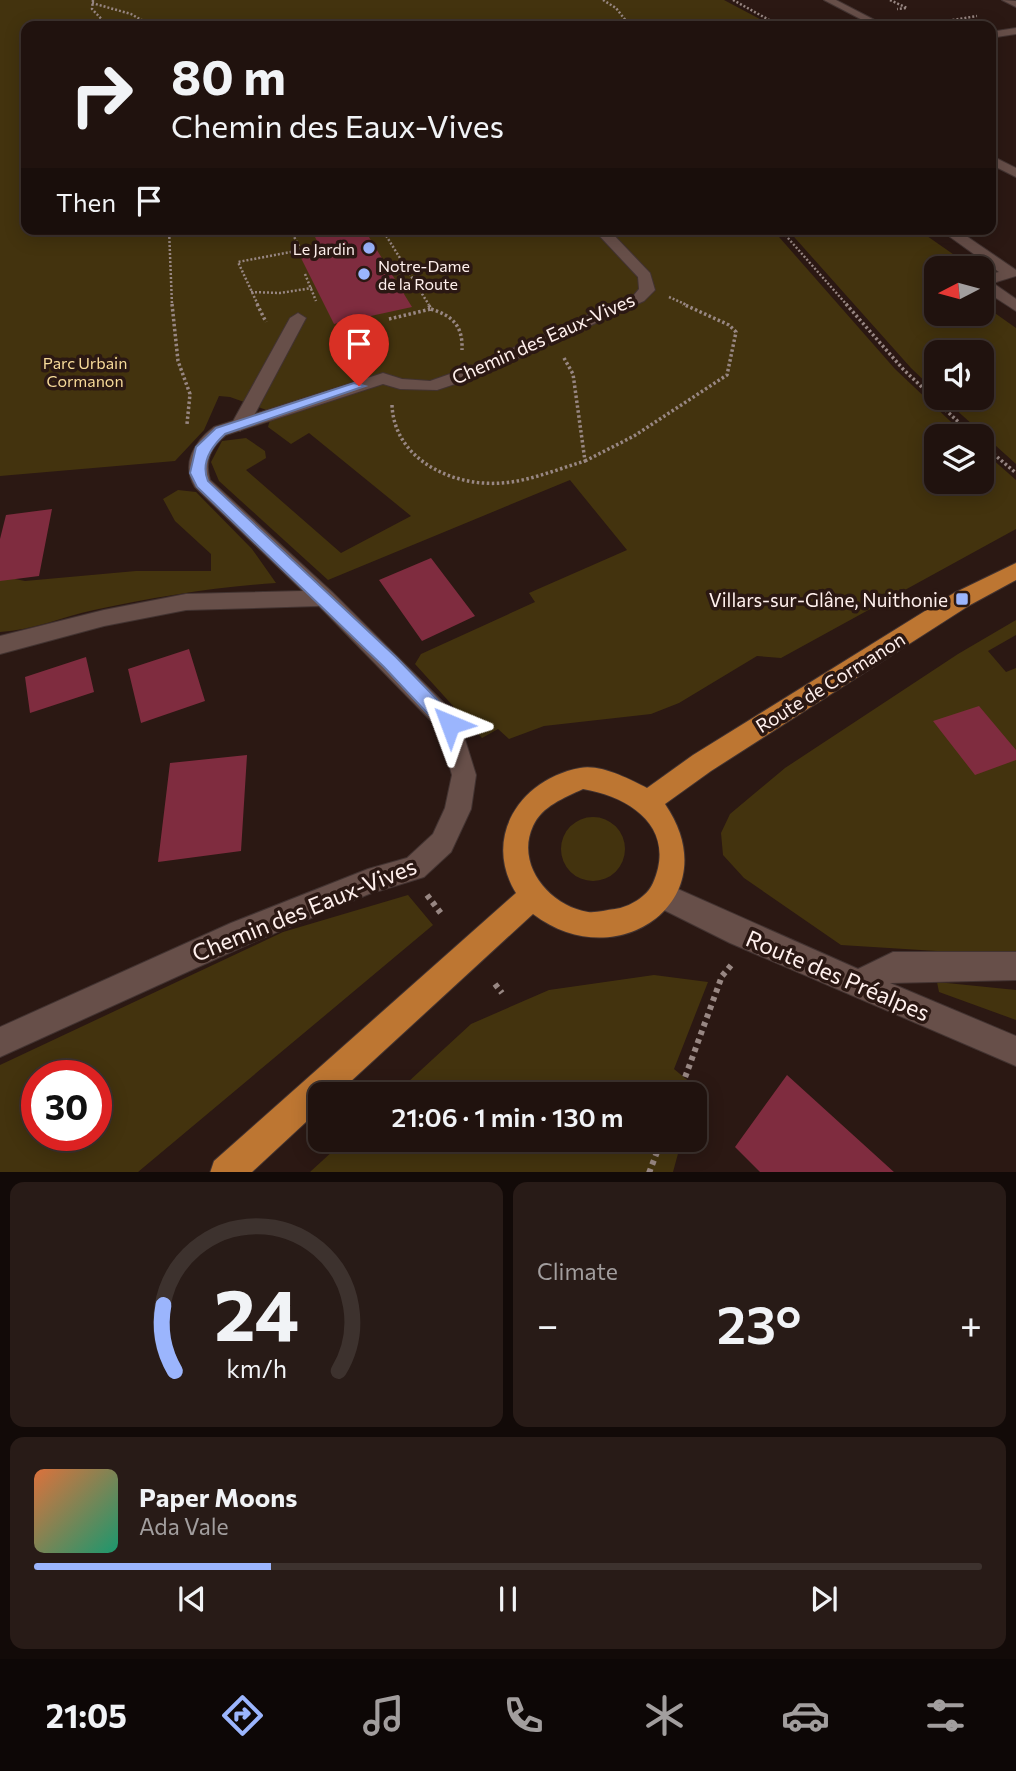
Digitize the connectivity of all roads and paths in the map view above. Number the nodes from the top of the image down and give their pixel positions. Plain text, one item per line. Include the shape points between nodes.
1 (603, 0) edge
2 (733, 0) edge
3 (829, 0) edge
4 (891, 0) edge
5 (897, 0) edge
6 (1007, 0) edge
7 (92, 1) edge
8 (1016, 4) edge
9 (897, 9) dead end
10 (979, 16) dead end
11 (103, 21) edge
12 (143, 21) edge
13 (626, 21) edge
14 (771, 21) edge
15 (871, 21) edge
16 (948, 21) edge
17 (1016, 31) edge
18 (996, 34) edge
19 (996, 162) edge
20 (1016, 173) edge
21 (169, 235) edge
22 (293, 235) edge
23 (386, 235) edge
24 (606, 235) edge
25 (785, 235) edge
26 (955, 235) edge
27 (986, 256) edge
28 (994, 261) edge
29 (994, 278) edge
30 (312, 288) dead end
31 (647, 290) junction
32 (994, 290) edge
33 (250, 292) junction
34 (1016, 306) edge
35 (431, 309) junction
36 (389, 319) dead end
37 (296, 322) joint
38 (543, 339) junction
39 (468, 373) junction
40 (400, 384) junction
41 (960, 424) edge
42 (240, 425) junction
43 (203, 447) junction
44 (994, 454) edge
45 (585, 461) junction
46 (1016, 473) edge
47 (1016, 571) edge
48 (324, 598) junction
49 (0, 645) edge
50 (648, 802) junction
51 (662, 895) junction
52 (532, 897) junction
53 (752, 939) junction
54 (1016, 966) edge
55 (495, 984) dead end
56 (858, 984) junction
57 (502, 993) dead end
58 (0, 1042) edge
59 (1016, 1051) edge
60 (683, 1082) edge
61 (658, 1152) edge
62 (652, 1171) edge
63 (226, 1172) edge

1 - 13 path
2 - 14 path
3 - 15 street
4 - 5 path
4 - 9 path via 907,8
6 - 8 street
7 - 11 path via 92,9
7 - 12 path
10 - 16 path
17 - 18 street
19 - 20 street
21 - 43 path via 178,361 190,394 187,430
22 - 33 path via 301,250 238,262
23 - 35 path
24 - 31 street, Chemin des Eaux-Vives via 645,276
25 - 41 path via 903,369
26 - 27 street
28 - 29 street via 1011,273
30 - 33 path
31 - 38 street, Chemin des Eaux-Vives via 614,311
31 - 45 path via 736,332 727,375 634,436
32 - 34 street
33 - 37 path via 263,321
35 - 36 path
35 - 39 path via 449,313 458,322 463,340 461,362
37 - 42 street
38 - 39 street, Chemin des Eaux-Vives
38 - 45 path via 564,358 573,374
39 - 40 street, Chemin des Eaux-Vives via 430,386
40 - 42 street, Chemin des Eaux-Vives via 383,378
40 - 45 path via 391,407 393,428 405,449 433,466 474,482 500,483
42 - 43 street, Chemin des Eaux-Vives via 220,431
43 - 48 street, Chemin des Eaux-Vives via 198,473 202,483
44 - 46 path
47 - 50 main road, Route de Cormanon via 950,606
48 - 49 street via 186,602
48 - 58 street, Chemin des Eaux-Vives via 450,724 464,775 458,809 442,843 415,868 241,933
50 - 51 main road via 664,823 674,853
50 - 52 main road via 609,780 582,778 540,795 524,814 514,842 516,869
51 - 52 main road via 638,916 607,927 578,925
51 - 53 street, Route des Préalpes
52 - 63 main road
53 - 56 street, Route des Préalpes
53 - 60 path via 722,976
54 - 56 street via 893,966
55 - 57 path
56 - 59 street, Route des Préalpes
61 - 62 path

